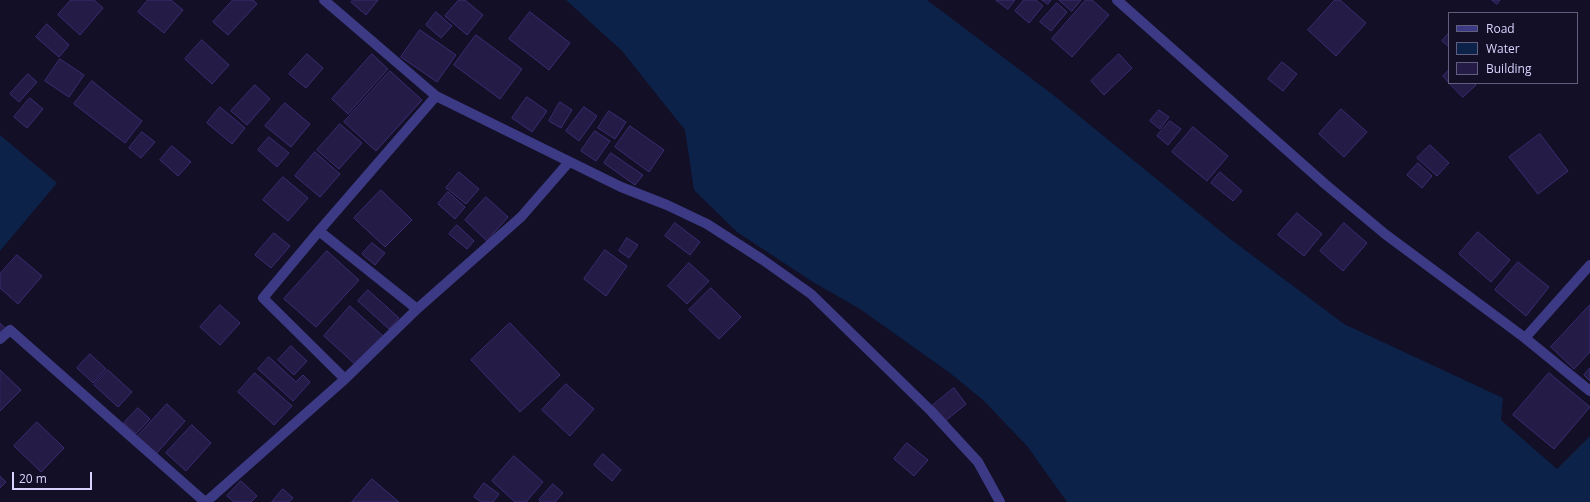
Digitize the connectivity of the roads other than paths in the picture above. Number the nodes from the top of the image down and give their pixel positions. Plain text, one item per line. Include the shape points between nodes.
1 (324, 0) edge
2 (1117, 0) edge
3 (436, 96) junction
4 (569, 162) junction
5 (319, 231) junction
6 (1590, 265) edge
7 (417, 309) junction
8 (1525, 338) junction
9 (0, 339) edge
10 (345, 379) junction
11 (1590, 391) edge
12 (206, 502) edge
13 (1000, 502) edge

1 - 3 street
2 - 8 street via 1373,224
3 - 4 street
3 - 5 street
4 - 7 street via 521,217
4 - 13 street via 707,224 811,294 931,411 978,462
5 - 7 street
5 - 10 street via 263,298
6 - 8 street
7 - 10 street
8 - 11 street
9 - 12 street via 10,330
10 - 12 street

